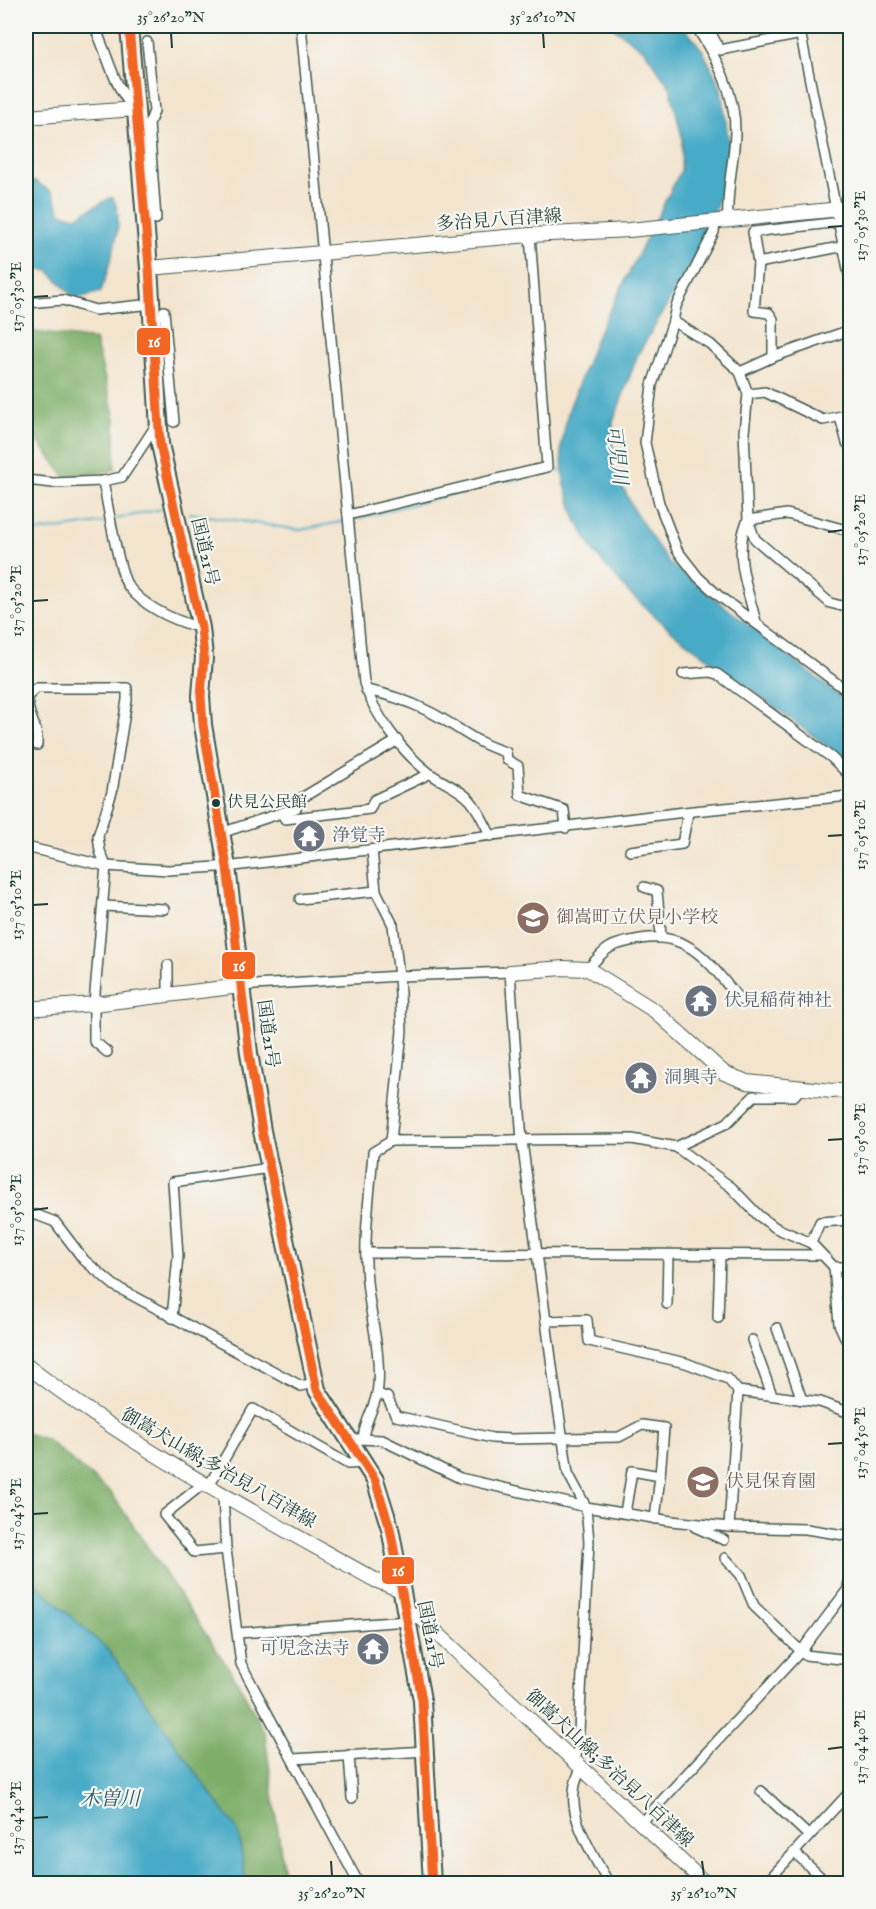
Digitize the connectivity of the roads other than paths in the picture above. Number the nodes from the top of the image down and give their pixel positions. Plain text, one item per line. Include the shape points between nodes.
1 (94, 26) edge
2 (129, 26) edge
3 (301, 26) edge
4 (696, 26) edge
5 (707, 26) edge
6 (800, 30) edge
7 (147, 42) dead end
8 (135, 109) junction
9 (26, 117) edge
10 (843, 213) edge
11 (156, 219) dead end
12 (721, 221) junction
13 (530, 235) junction
14 (845, 246) junction
15 (322, 254) junction
16 (758, 263) junction
17 (149, 268) junction
18 (850, 279) edge
19 (26, 303) edge
20 (158, 307) junction
21 (673, 321) junction
22 (850, 330) edge
23 (773, 357) junction
24 (740, 372) junction
25 (748, 394) junction
26 (850, 414) edge
27 (840, 417) junction
28 (166, 422) junction
29 (850, 445) edge
30 (26, 480) edge
31 (103, 481) junction
32 (348, 515) junction
33 (748, 520) junction
34 (850, 531) edge
35 (850, 608) edge
36 (756, 622) junction
37 (201, 628) junction
38 (683, 674) dead end
39 (366, 690) junction
40 (850, 693) edge
41 (26, 698) edge
42 (398, 740) junction
43 (37, 746) dead end
44 (429, 774) junction
45 (850, 776) edge
46 (850, 796) edge
47 (282, 813) junction
48 (688, 813) junction
49 (566, 828) junction
50 (221, 834) junction
51 (491, 836) junction
52 (26, 847) edge
53 (372, 850) junction
54 (630, 851) dead end
55 (106, 866) junction
56 (227, 867) junction
57 (644, 887) dead end
58 (376, 891) junction
59 (300, 899) dead end
60 (103, 906) junction
61 (164, 909) dead end
62 (661, 936) junction
63 (168, 965) dead end
64 (588, 969) junction
65 (510, 972) junction
66 (399, 976) junction
67 (240, 986) junction
68 (168, 995) junction
69 (740, 1000) dead end
70 (94, 1004) junction
71 (26, 1009) edge
72 (106, 1052) dead end
73 (802, 1087) junction
74 (850, 1089) edge
75 (391, 1141) junction
76 (522, 1141) junction
77 (676, 1148) junction
78 (270, 1168) junction
79 (26, 1215) edge
80 (850, 1220) edge
81 (811, 1244) junction
82 (367, 1253) junction
83 (537, 1254) junction
84 (668, 1255) junction
85 (820, 1255) junction
86 (720, 1256) junction
87 (834, 1267) junction
88 (850, 1267) edge
89 (667, 1304) dead end
90 (172, 1318) junction
91 (718, 1318) dead end
92 (546, 1321) junction
93 (777, 1328) dead end
94 (752, 1340) dead end
95 (850, 1348) edge
96 (26, 1365) edge
97 (315, 1383) junction
98 (738, 1391) junction
99 (377, 1394) junction
100 (772, 1395) junction
101 (802, 1400) junction
102 (850, 1413) edge
103 (562, 1437) junction
104 (356, 1439) junction
105 (364, 1463) junction
106 (660, 1476) junction
107 (205, 1486) junction
108 (223, 1497) junction
109 (586, 1507) junction
110 (625, 1513) junction
111 (655, 1519) junction
112 (687, 1523) junction
113 (729, 1527) junction
114 (850, 1536) edge
115 (724, 1540) dead end
116 (226, 1549) junction
117 (725, 1558) dead end
118 (850, 1573) edge
119 (401, 1590) junction
120 (406, 1616) junction
121 (237, 1633) junction
122 (802, 1650) junction
123 (850, 1660) edge
124 (426, 1751) junction
125 (349, 1755) junction
126 (293, 1759) junction
127 (578, 1764) junction
128 (761, 1791) dead end
129 (352, 1798) dead end
130 (850, 1798) edge
131 (641, 1822) junction
132 (809, 1836) junction
133 (794, 1852) junction
134 (359, 1884) edge
135 (432, 1884) edge
136 (609, 1884) edge
137 (706, 1884) edge
138 (765, 1884) edge
139 (828, 1884) edge

1 - 8 street via 120,90
2 - 8 highway, 国道21号
3 - 15 street
4 - 12 street via 718,62 733,108 735,133
5 - 6 street via 720,50
6 - 10 street
7 - 11 street via 154,111 149,124
8 - 9 main road
8 - 17 highway, 国道21号
10 - 12 main road, 多治見八百津線
10 - 14 street
10 - 16 street via 753,232
12 - 13 main road, 多治見八百津線
12 - 21 street via 676,306
13 - 15 main road, 多治見八百津線
13 - 32 street via 547,467
14 - 16 street
14 - 18 street
15 - 17 main road, 多治見八百津線
15 - 32 street
16 - 23 street via 754,311 770,313 773,319
17 - 20 highway, 国道21号
19 - 20 street via 63,300 95,310
20 - 28 highway, 国道21号
21 - 24 street via 710,344
21 - 36 street via 652,385 645,443 659,503 668,533 686,563 719,596
22 - 23 street
23 - 24 street
24 - 25 street
25 - 27 street via 765,392 823,420
25 - 33 street via 744,432
26 - 27 street
27 - 29 street
28 - 31 street via 122,477
28 - 37 highway, 国道21号 via 164,467
30 - 31 street
31 - 37 street via 128,586 151,606
32 - 39 street
33 - 34 street via 787,514
33 - 35 street via 756,540 830,603
33 - 36 street via 740,535
36 - 40 street
37 - 50 highway, 国道21号 via 203,725
38 - 45 street via 717,674 832,758
39 - 42 street
39 - 49 street via 391,695 491,748 506,752 507,760 518,766 520,795 564,810
41 - 43 street via 27,716 38,736
41 - 55 street via 36,688 127,688 112,792 98,836
42 - 44 street
42 - 47 street via 295,802 296,808
44 - 47 street via 374,800 370,809 285,819
44 - 51 street via 468,798
46 - 48 street
47 - 50 street
48 - 49 street
48 - 54 street via 682,844
49 - 51 street
50 - 56 highway, 国道21号
51 - 53 street
52 - 55 street
53 - 56 street
53 - 58 street
55 - 56 street via 168,870
55 - 60 street
56 - 67 highway, 国道21号
57 - 62 street via 657,891
58 - 59 street
58 - 66 street via 393,925
60 - 61 street
60 - 70 street
62 - 64 street via 611,944
62 - 69 street via 690,946
63 - 68 street
64 - 65 main road
64 - 73 main road via 655,1011 724,1073 747,1082
65 - 66 street
65 - 76 street
66 - 67 street
66 - 75 street via 402,1031
67 - 68 main road
67 - 78 highway, 国道21号
68 - 70 main road
70 - 71 main road
70 - 72 street via 94,1041
73 - 74 main road
73 - 77 street via 794,1096 754,1096 728,1123
75 - 76 street
75 - 82 street via 373,1152
76 - 77 street via 632,1139
76 - 83 street
77 - 81 street via 732,1188 759,1216
78 - 90 street via 173,1182 178,1256
78 - 97 highway, 国道21号
79 - 90 street via 55,1222 100,1274
80 - 81 street via 820,1222
81 - 85 street
82 - 83 street
82 - 99 street
83 - 84 street
83 - 92 street
84 - 86 street
84 - 89 street
85 - 86 street
85 - 87 street
86 - 91 street
87 - 88 street
87 - 95 street via 840,1324
90 - 97 street via 301,1386
92 - 98 street via 587,1320 589,1341 686,1363 728,1379
92 - 103 street
93 - 101 street
94 - 100 street
96 - 107 main road, 御嵩犬山線;多治見八百津線 via 96,1417
97 - 104 highway, 国道21号 via 327,1409
98 - 100 street
98 - 113 street
99 - 103 street via 387,1397 396,1416 429,1425 492,1438
99 - 104 street via 376,1404
100 - 101 street
101 - 102 street
103 - 106 street via 619,1437 642,1425 664,1428
103 - 109 street via 568,1473
104 - 105 highway, 国道21号
104 - 109 street via 382,1440 460,1478
105 - 107 street via 348,1464 253,1409
105 - 119 highway, 国道21号 via 381,1494
106 - 110 street via 632,1471
106 - 111 street
107 - 108 main road, 御嵩犬山線;多治見八百津線
107 - 116 street via 164,1515 194,1552
108 - 116 street
108 - 119 main road, 御嵩犬山線;多治見八百津線 via 375,1580
109 - 110 street
109 - 127 street via 589,1542
110 - 111 street
111 - 112 street
112 - 113 street
112 - 115 street
113 - 114 street via 806,1528
116 - 121 street
117 - 122 street via 741,1575 754,1606
118 - 122 street via 848,1588
119 - 120 highway, 国道21号
120 - 121 street
120 - 124 highway, 国道21号 via 422,1700
120 - 127 main road, 御嵩犬山線;多治見八百津線 via 421,1618
121 - 126 street via 241,1664
122 - 123 street via 809,1657
122 - 131 street
124 - 125 street
124 - 135 highway, 国道21号
125 - 126 street
125 - 129 street
126 - 134 street
127 - 131 main road, 御嵩犬山線;多治見八百津線
127 - 136 street via 575,1816
128 - 132 street
130 - 132 street via 847,1795
131 - 137 main road, 御嵩犬山線;多治見八百津線
132 - 133 street
133 - 138 street
133 - 139 street

